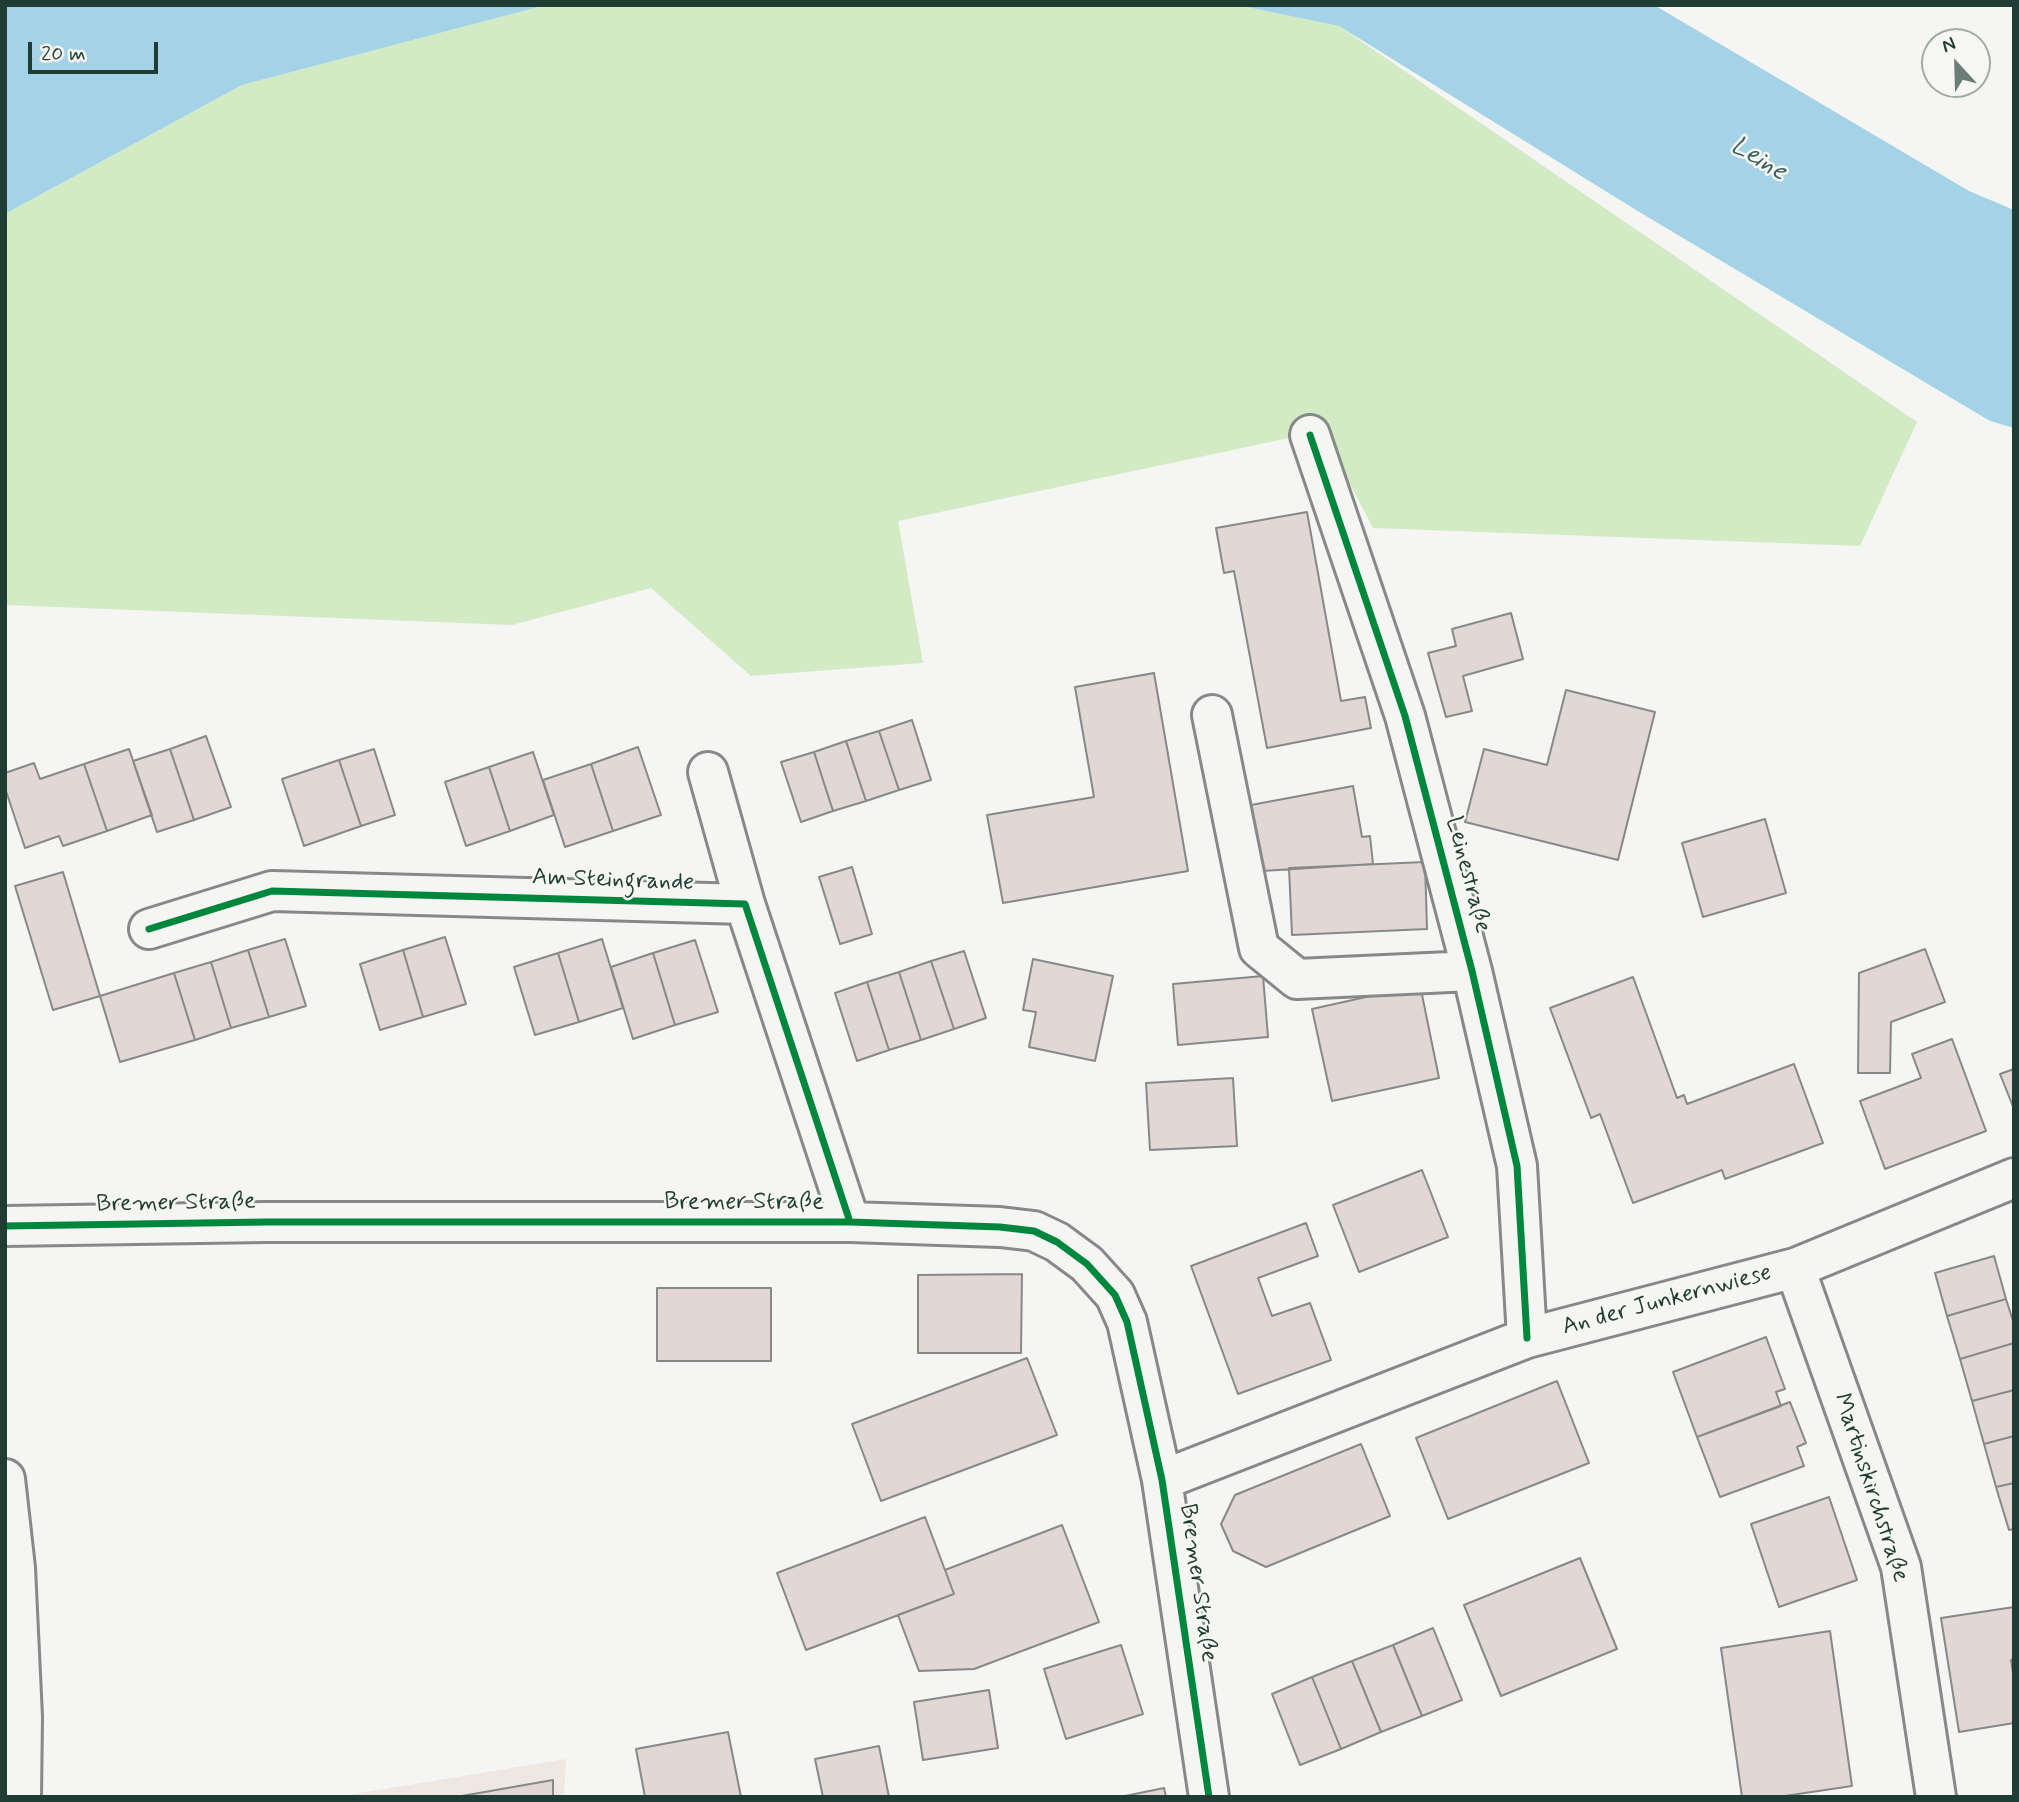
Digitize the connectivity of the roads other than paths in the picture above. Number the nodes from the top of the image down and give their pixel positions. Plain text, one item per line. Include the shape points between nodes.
1 (1310, 435) dead end
2 (1212, 715) dead end
3 (709, 772) dead end
4 (746, 904) junction
5 (149, 929) dead end
6 (1472, 971) junction
7 (2014, 1178) edge
8 (850, 1222) junction
9 (5, 1226) edge
10 (1795, 1268) junction
11 (1527, 1338) junction
12 (5, 1479) edge
13 (1162, 1480) junction
14 (21, 1797) edge
15 (1209, 1797) edge
16 (1936, 1797) edge

1 - 6 street, Leinestraße via 1405,716
2 - 6 street, Leinestraße via 1259,948 1297,979
3 - 4 street
4 - 5 street, Am Steingrande via 272,891
4 - 8 street
6 - 11 street, Leinestraße via 1517,1166
7 - 10 street, An der Junkernwiese
8 - 9 street, Bremer Straße
8 - 13 street, Bremer Straße via 1034,1231 1087,1264 1115,1295 1127,1322
10 - 11 street, An der Junkernwiese
10 - 16 street, Martinskirchstraße via 1901,1567
11 - 13 street, An der Junkernwiese
12 - 14 street via 16,1595
13 - 15 street, Bremer Straße

